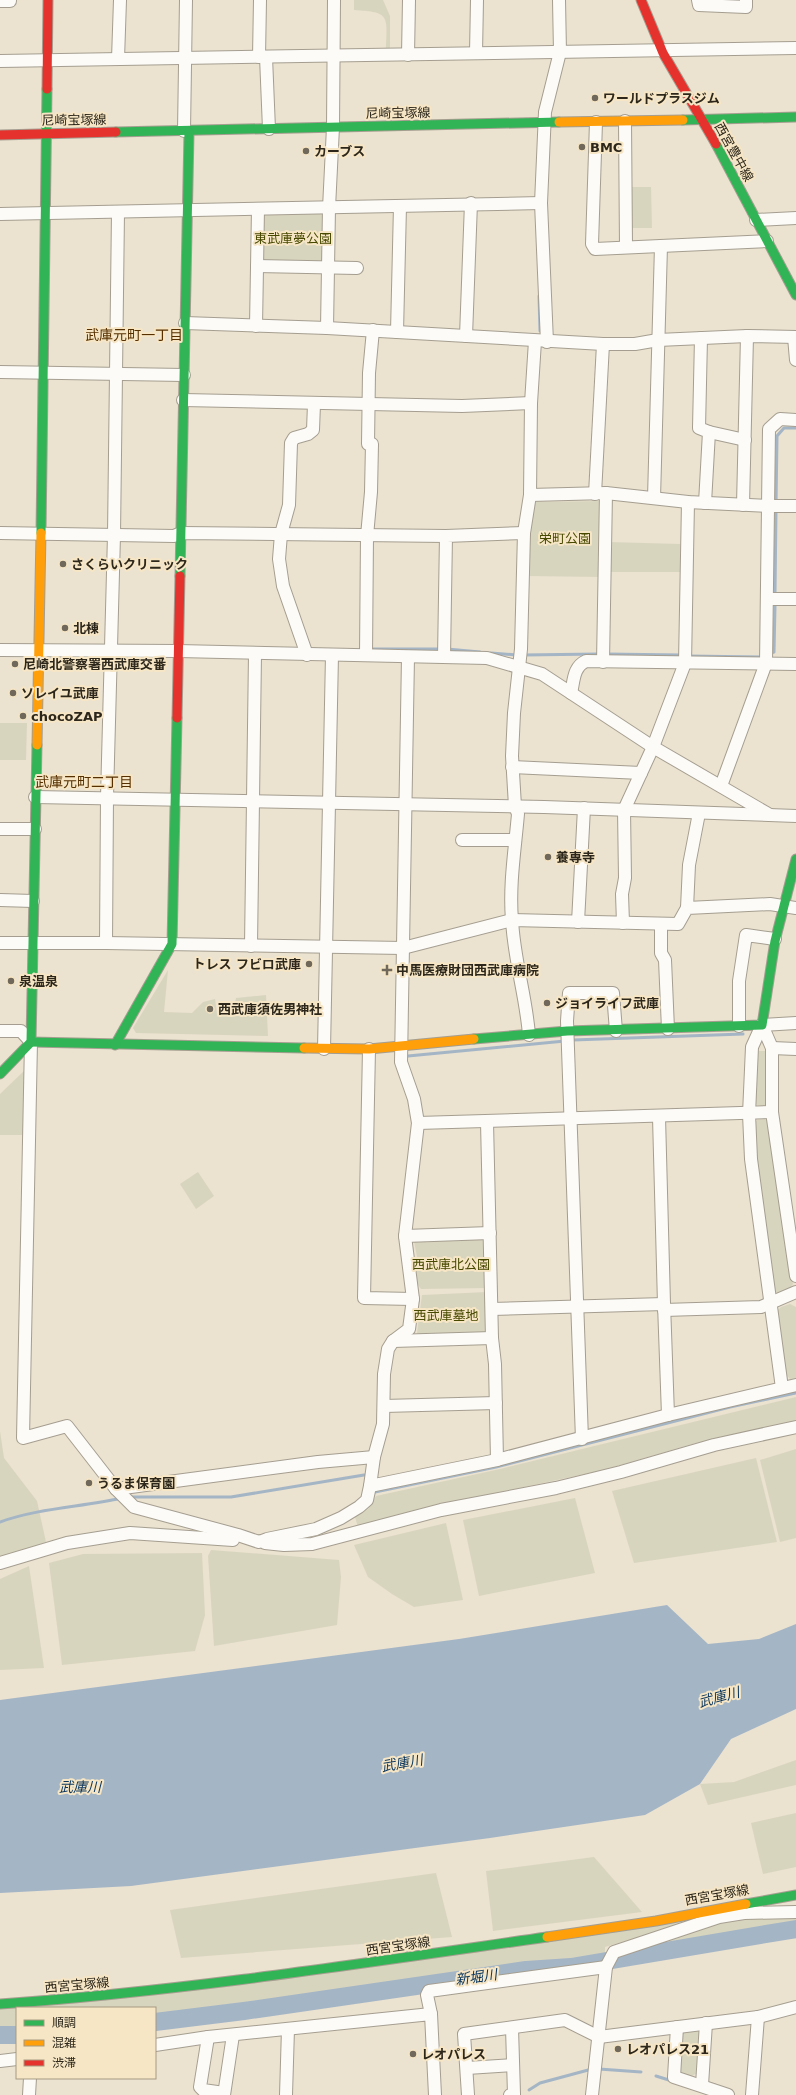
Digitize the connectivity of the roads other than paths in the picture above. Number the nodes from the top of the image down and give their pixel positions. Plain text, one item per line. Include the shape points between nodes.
1 (48, 0) edge
2 (120, 0) edge
3 (186, 0) edge
4 (260, 0) edge
5 (334, 0) edge
6 (409, 0) edge
7 (477, 0) edge
8 (559, 0) edge
9 (640, 0) edge
10 (698, 0) edge
11 (746, 0) edge
12 (796, 48) edge
13 (662, 50) junction
14 (556, 52) junction
15 (476, 53) junction
16 (408, 54) junction
17 (263, 57) junction
18 (333, 57) junction
19 (185, 58) junction
20 (118, 59) junction
21 (0, 61) edge
22 (47, 61) junction
23 (796, 117) edge
24 (700, 119) junction
25 (625, 121) junction
26 (596, 122) junction
27 (544, 123) junction
28 (333, 127) junction
29 (269, 129) junction
30 (186, 131) junction
31 (47, 134) junction
32 (0, 135) edge
33 (471, 203) junction
34 (538, 203) junction
35 (400, 206) junction
36 (329, 208) junction
37 (258, 209) junction
38 (187, 210) junction
39 (118, 212) junction
40 (46, 213) junction
41 (0, 214) edge
42 (796, 218) edge
43 (756, 220) junction
44 (767, 241) junction
45 (661, 246) junction
46 (626, 247) junction
47 (257, 266) junction
48 (328, 267) junction
49 (357, 268) dead end
50 (796, 295) edge
51 (185, 323) junction
52 (256, 326) junction
53 (327, 328) junction
54 (373, 330) junction
55 (397, 332) junction
56 (466, 336) junction
57 (748, 336) junction
58 (795, 337) edge
59 (701, 338) junction
60 (658, 340) junction
61 (541, 341) junction
62 (603, 344) junction
63 (796, 360) edge
64 (0, 372) edge
65 (44, 373) junction
66 (116, 374) junction
67 (184, 376) junction
68 (183, 400) junction
69 (532, 403) junction
70 (314, 404) junction
71 (369, 404) junction
72 (796, 420) edge
73 (709, 432) junction
74 (744, 440) junction
75 (600, 493) junction
76 (530, 495) junction
77 (654, 498) junction
78 (688, 502) junction
79 (705, 503) junction
80 (743, 505) junction
81 (767, 506) junction
82 (796, 506) edge
83 (181, 532) junction
84 (524, 533) junction
85 (0, 534) edge
86 (40, 534) junction
87 (281, 534) junction
88 (114, 535) junction
89 (367, 536) junction
90 (446, 536) junction
91 (766, 598) junction
92 (796, 599) edge
93 (0, 650) edge
94 (38, 650) junction
95 (111, 650) junction
96 (178, 651) junction
97 (255, 654) junction
98 (366, 654) junction
99 (307, 655) junction
100 (332, 655) junction
101 (408, 656) junction
102 (444, 657) junction
103 (603, 657) junction
104 (685, 658) junction
105 (766, 663) junction
106 (796, 664) edge
107 (519, 666) junction
108 (571, 693) junction
109 (653, 746) junction
110 (512, 767) junction
111 (641, 773) junction
112 (721, 786) junction
113 (36, 797) junction
114 (107, 797) junction
115 (176, 799) junction
116 (253, 800) junction
117 (329, 802) junction
118 (406, 804) junction
119 (515, 806) junction
120 (584, 808) junction
121 (624, 810) junction
122 (699, 812) junction
123 (770, 815) junction
124 (796, 816) edge
125 (0, 829) edge
126 (35, 829) junction
127 (462, 840) dead end
128 (515, 840) junction
129 (796, 859) edge
130 (0, 900) edge
131 (34, 901) junction
132 (783, 906) junction
133 (687, 908) junction
134 (796, 908) edge
135 (512, 920) junction
136 (578, 922) junction
137 (624, 923) junction
138 (661, 924) junction
139 (775, 940) junction
140 (106, 942) junction
141 (0, 943) edge
142 (33, 943) junction
143 (172, 944) junction
144 (250, 946) junction
145 (326, 947) junction
146 (402, 948) junction
147 (796, 1023) edge
148 (762, 1025) junction
149 (739, 1026) junction
150 (668, 1029) junction
151 (0, 1031) edge
152 (568, 1031) junction
153 (616, 1031) junction
154 (529, 1035) junction
155 (30, 1042) junction
156 (115, 1045) junction
157 (402, 1047) junction
158 (772, 1048) junction
159 (324, 1049) junction
160 (796, 1049) edge
161 (369, 1050) junction
162 (0, 1074) edge
163 (772, 1112) junction
164 (749, 1114) junction
165 (658, 1117) junction
166 (571, 1118) junction
167 (487, 1122) junction
168 (418, 1123) junction
169 (490, 1233) junction
170 (405, 1236) junction
171 (796, 1276) edge
172 (796, 1292) edge
173 (413, 1299) junction
174 (770, 1304) junction
175 (577, 1307) junction
176 (664, 1307) junction
177 (492, 1309) junction
178 (492, 1338) junction
179 (393, 1341) junction
180 (796, 1384) edge
181 (782, 1388) junction
182 (496, 1403) junction
183 (384, 1406) junction
184 (668, 1415) junction
185 (796, 1428) edge
186 (582, 1439) junction
187 (374, 1457) junction
188 (498, 1460) junction
189 (370, 1486) junction
190 (116, 1489) junction
191 (259, 1542) junction
192 (0, 1563) edge
193 (796, 1894) edge
194 (743, 1908) junction
195 (796, 1912) edge
196 (609, 1962) junction
197 (0, 2004) edge
198 (796, 2007) edge
199 (431, 2014) junction
200 (758, 2017) junction
201 (706, 2023) junction
202 (677, 2027) junction
203 (512, 2028) junction
204 (288, 2029) junction
205 (232, 2035) junction
206 (208, 2037) junction
207 (599, 2037) junction
208 (156, 2045) edge
209 (16, 2059) edge
210 (0, 2061) edge
211 (512, 2065) junction
212 (467, 2068) junction
213 (30, 2079) edge
214 (699, 2088) edge
215 (224, 2094) edge
216 (29, 2095) edge
217 (286, 2095) edge
218 (435, 2095) edge
219 (468, 2095) edge
220 (510, 2095) edge
221 (592, 2095) edge
222 (728, 2095) edge
223 (752, 2095) edge

1 - 22 street
2 - 20 street
3 - 19 street
4 - 17 street
5 - 18 street
6 - 16 street
7 - 15 street
8 - 14 street
9 - 13 street, 西宮豊中線
10 - 11 street via 699,5 746,7
12 - 13 street
13 - 14 street
13 - 24 street, 西宮豊中線
14 - 15 street
14 - 27 street
15 - 16 street
16 - 18 street
17 - 18 street
17 - 19 street
17 - 29 street
18 - 28 street
19 - 20 street
19 - 30 street
20 - 22 street
21 - 22 street
22 - 31 street
23 - 24 street, 尼崎宝塚線
24 - 25 street, 尼崎宝塚線
24 - 43 street, 西宮豊中線
25 - 26 street, 尼崎宝塚線
25 - 46 street
26 - 27 street, 尼崎宝塚線
26 - 46 street via 592,244 596,249
27 - 28 street, 尼崎宝塚線
27 - 34 street
28 - 29 street, 尼崎宝塚線
28 - 36 street
29 - 30 street, 尼崎宝塚線
30 - 31 street, 尼崎宝塚線
30 - 38 street
31 - 32 street, 尼崎宝塚線
31 - 40 street
33 - 34 street
33 - 35 street
33 - 56 street
34 - 61 street
35 - 36 street
35 - 55 street
36 - 37 street
36 - 48 street
37 - 38 street
37 - 47 street
38 - 39 street
38 - 51 street
39 - 40 street
39 - 66 street
40 - 41 street
40 - 65 street
42 - 43 street
43 - 44 street, 西宮豊中線
44 - 45 street
44 - 50 street, 西宮豊中線
45 - 46 street
45 - 60 street
47 - 48 street
47 - 52 street
48 - 49 street
48 - 53 street
51 - 52 street
51 - 67 street
52 - 53 street
53 - 54 street
54 - 55 street
54 - 71 street
55 - 56 street
56 - 61 street
57 - 58 street
57 - 59 street
57 - 74 street
58 - 63 street
59 - 60 street
59 - 73 street via 699,428
60 - 62 street via 635,344
60 - 77 street
61 - 62 street
61 - 69 street
62 - 75 street
64 - 65 street
65 - 66 street
65 - 86 street
66 - 67 street
66 - 88 street
67 - 68 street
68 - 70 street
68 - 83 street
69 - 71 street via 462,406
69 - 76 street
70 - 71 street
70 - 87 street via 314,430 294,438 291,443 289,505
71 - 89 street via 368,444 372,444
72 - 81 street via 780,419 769,429
73 - 74 street
73 - 79 street
74 - 80 street
75 - 76 street
75 - 77 street
75 - 103 street
76 - 84 street
77 - 78 street
78 - 79 street
78 - 104 street
79 - 80 street
80 - 81 street
81 - 82 street
81 - 91 street
83 - 87 street
83 - 88 street via 174,536
83 - 96 street
84 - 90 street
84 - 107 street
85 - 86 street
86 - 88 street
86 - 94 street
87 - 89 street
87 - 99 street via 279,559 283,586
88 - 95 street
89 - 90 street
89 - 98 street
90 - 102 street
91 - 92 street
91 - 105 street
93 - 94 street
94 - 95 street
94 - 113 street
95 - 96 street
95 - 114 street
96 - 97 street
96 - 115 street
97 - 99 street
97 - 116 street
98 - 100 street
98 - 101 street
99 - 100 street
100 - 117 street
101 - 102 street
101 - 118 street
102 - 107 street via 487,658
103 - 104 street
103 - 108 street via 579,664
104 - 105 street
104 - 109 street
105 - 106 street
105 - 112 street
107 - 108 street via 542,674
107 - 110 street
108 - 109 street
109 - 111 street
109 - 112 street
110 - 111 street
110 - 119 street
111 - 121 street
112 - 123 street
113 - 114 street
113 - 126 street
114 - 115 street
114 - 140 street
115 - 116 street
115 - 143 street
116 - 117 street
116 - 144 street
117 - 118 street
117 - 145 street
118 - 119 street
118 - 146 street
119 - 120 street
119 - 128 street via 518,814
120 - 121 street
120 - 136 street
121 - 122 street
121 - 137 street
122 - 123 street
122 - 133 street via 689,865
123 - 124 street
125 - 126 street
126 - 131 street
127 - 128 street
128 - 135 street
129 - 132 street
130 - 131 street
131 - 142 street
132 - 133 street via 770,904
132 - 134 street
132 - 139 street
133 - 138 street via 678,924
135 - 136 street
135 - 146 street
135 - 154 street via 519,983 527,1008
136 - 137 street
137 - 138 street
138 - 150 street
139 - 148 street
139 - 149 street via 746,935 739,981
140 - 142 street
140 - 143 street
141 - 142 street
142 - 155 street
143 - 144 street
143 - 156 street
144 - 145 street
145 - 146 street
145 - 159 street
146 - 157 street
147 - 148 street
148 - 149 street
148 - 158 street
148 - 164 street via 752,1047
149 - 150 street
150 - 153 street
151 - 155 street via 21,1031
152 - 153 street
152 - 153 street via 570,993 613,993
152 - 154 street
152 - 166 street
154 - 157 street
155 - 156 street
155 - 162 street
155 - 190 street via 23,1438 67,1426
156 - 159 street
157 - 161 street
157 - 168 street via 401,1062 414,1099
158 - 160 street
158 - 163 street
159 - 161 street
161 - 173 street via 364,1298
163 - 164 street
163 - 171 street
164 - 165 street
164 - 174 street via 751,1159
165 - 166 street
165 - 176 street
166 - 167 street
166 - 175 street
167 - 168 street
167 - 169 street
168 - 170 street
169 - 170 street
169 - 177 street
170 - 173 street
172 - 174 street
173 - 179 street via 409,1329
174 - 176 street via 761,1307
174 - 181 street
175 - 176 street
175 - 177 street
175 - 186 street
176 - 184 street
177 - 178 street
178 - 179 street
178 - 182 street
179 - 183 street via 388,1349 384,1374
180 - 181 street
181 - 184 street
182 - 183 street
182 - 188 street
183 - 187 street via 383,1424
184 - 186 street
185 - 191 street via 714,1445 556,1488 441,1510 312,1544 284,1545
186 - 188 street
187 - 189 street
187 - 190 street
188 - 189 street
189 - 191 street via 367,1500 341,1518 316,1529
190 - 191 street via 134,1507 141,1510
191 - 192 street via 130,1533 67,1543
193 - 194 street, 西宮宝塚線
194 - 195 street
194 - 196 street via 614,1952
194 - 197 street, 西宮宝塚線 via 326,1969 86,1998
196 - 199 street via 429,1991 427,1995
196 - 207 street
198 - 200 street
199 - 204 street
199 - 218 street
200 - 201 street
200 - 223 street
201 - 202 street
201 - 214 street
202 - 207 street
202 - 214 street via 674,2076
203 - 207 street via 565,2020
203 - 211 street
203 - 212 street via 464,2034
204 - 205 street
204 - 217 street
205 - 206 street
205 - 215 street
206 - 208 street
206 - 215 street via 200,2086 203,2090
207 - 221 street
209 - 210 street
211 - 212 street
211 - 220 street via 514,2094
212 - 219 street
213 - 216 street
214 - 222 street

